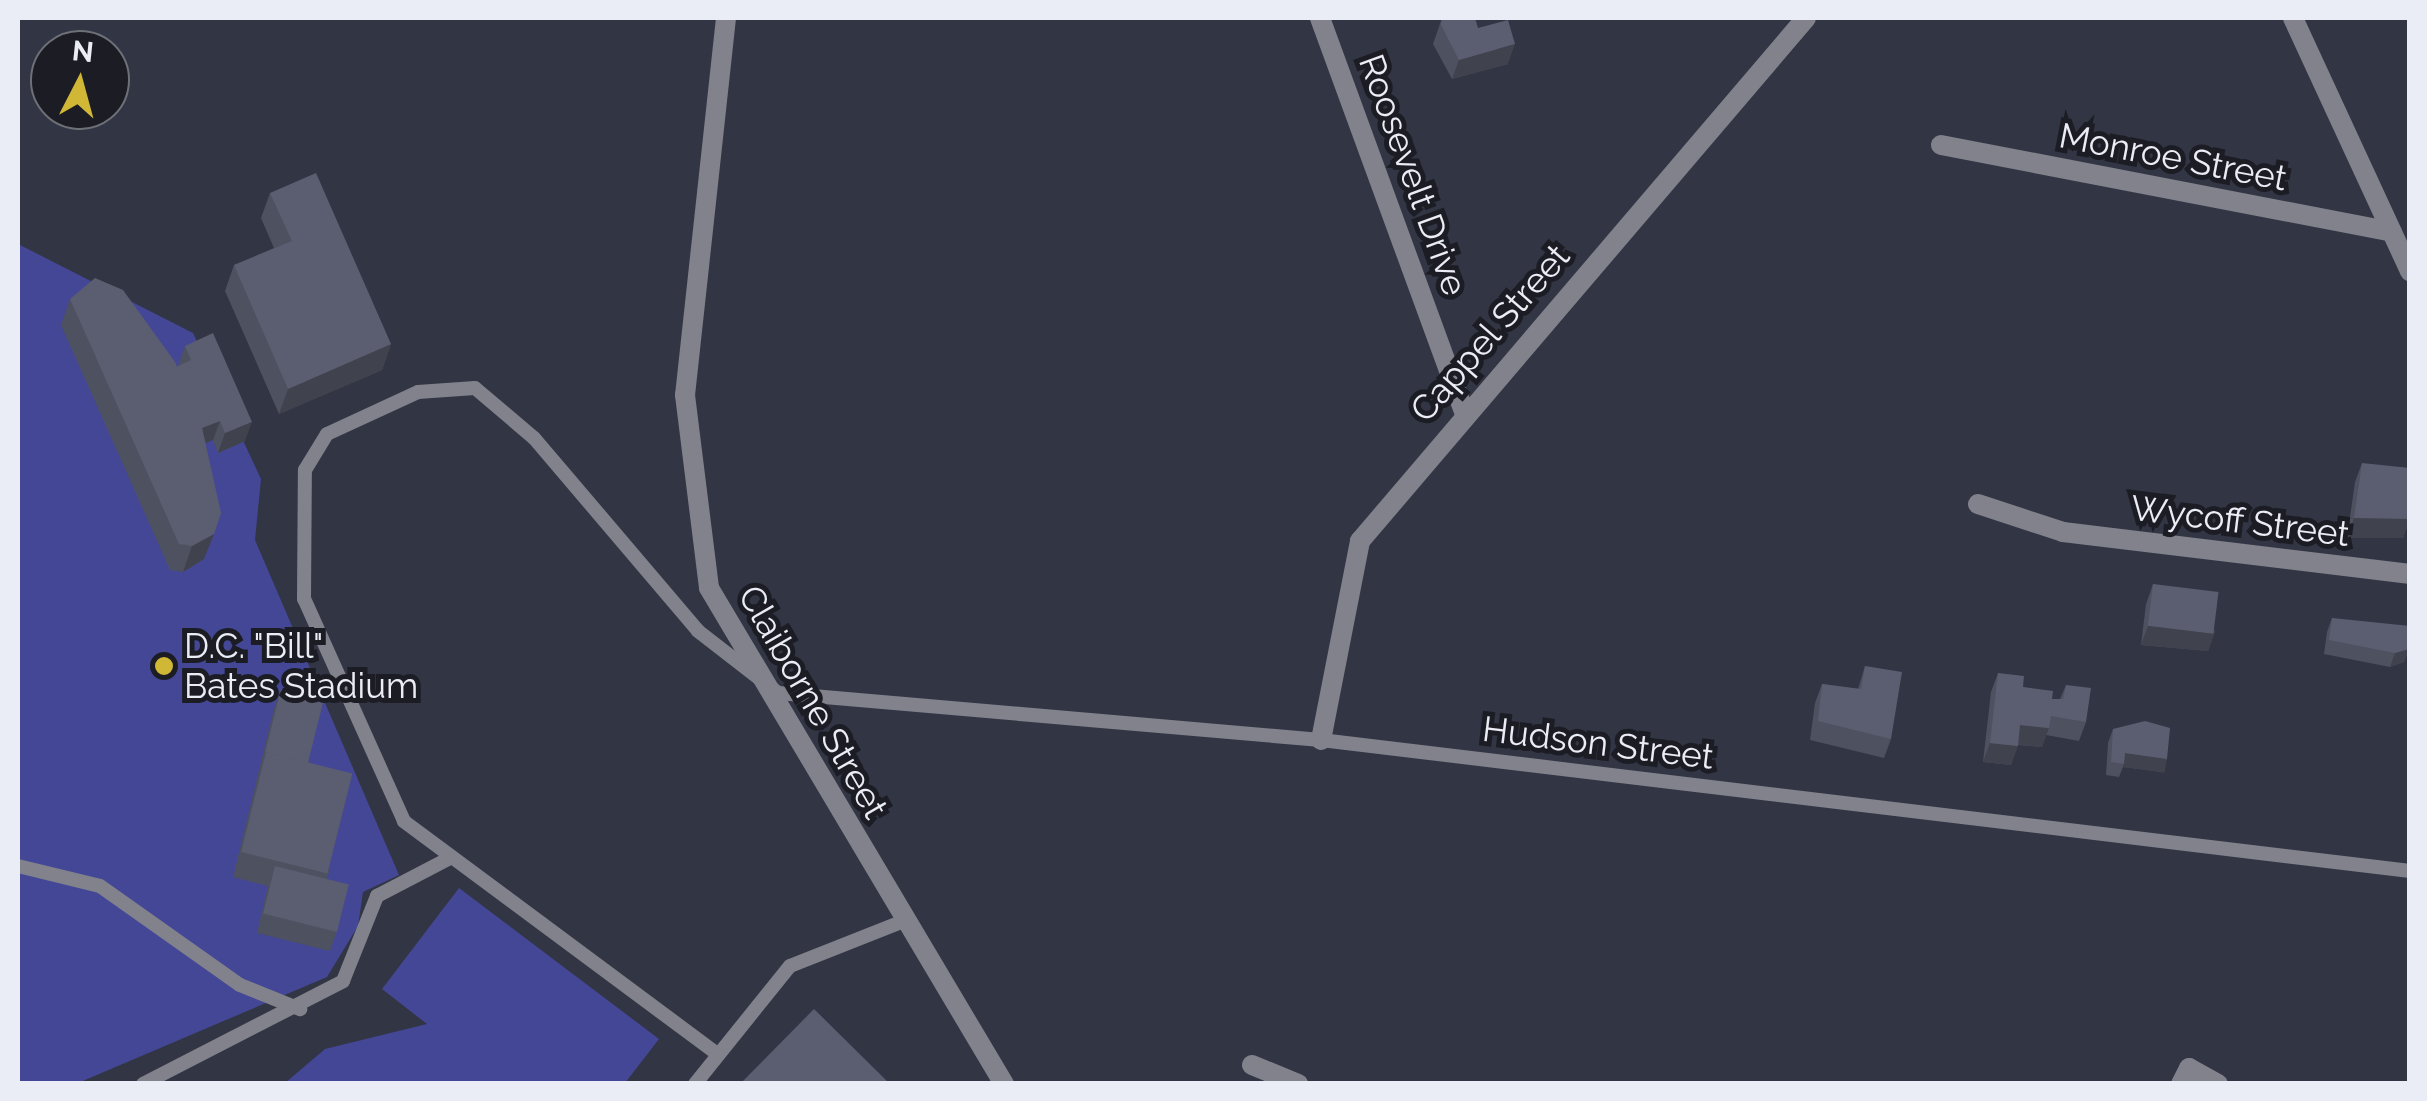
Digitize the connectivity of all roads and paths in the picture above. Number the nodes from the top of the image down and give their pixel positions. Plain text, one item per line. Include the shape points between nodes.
1 (726, 18) edge
2 (1320, 18) edge
3 (1806, 18) edge
4 (2293, 18) edge
5 (1941, 145) dead end
6 (2392, 232) junction
7 (2410, 270) edge
8 (1464, 410) junction
9 (1978, 504) dead end
10 (2410, 574) edge
11 (778, 694) junction
12 (1321, 740) junction
13 (448, 858) junction
14 (18, 866) edge
15 (2410, 871) edge
16 (901, 922) junction
17 (300, 1009) junction
18 (716, 1053) junction
19 (1252, 1065) dead end
20 (2185, 1076) edge
21 (143, 1084) edge
22 (695, 1084) edge
23 (1004, 1084) edge
24 (1298, 1084) edge
25 (2218, 1084) edge

1 - 11 street, Claiborne Street via 685,395 708,588
2 - 8 street, Roosevelt Drive
3 - 8 street, Cappel Street
4 - 6 street
5 - 6 street, Monroe Street
6 - 7 street
8 - 12 street, Cappel Street via 1360,542
9 - 10 street, Wycoff Street via 2064,532
11 - 12 lane, Hudson Street
11 - 13 lane via 698,631 534,438 475,388 418,392 327,434 305,470 304,599 387,794
11 - 16 street, Claiborne Street
12 - 15 lane, Hudson Street
13 - 17 lane via 377,896 343,981
13 - 18 lane
14 - 17 lane via 100,886 240,985
16 - 18 lane via 790,966
16 - 23 street, Claiborne Street
17 - 21 lane
18 - 22 lane
19 - 24 street
20 - 25 street

